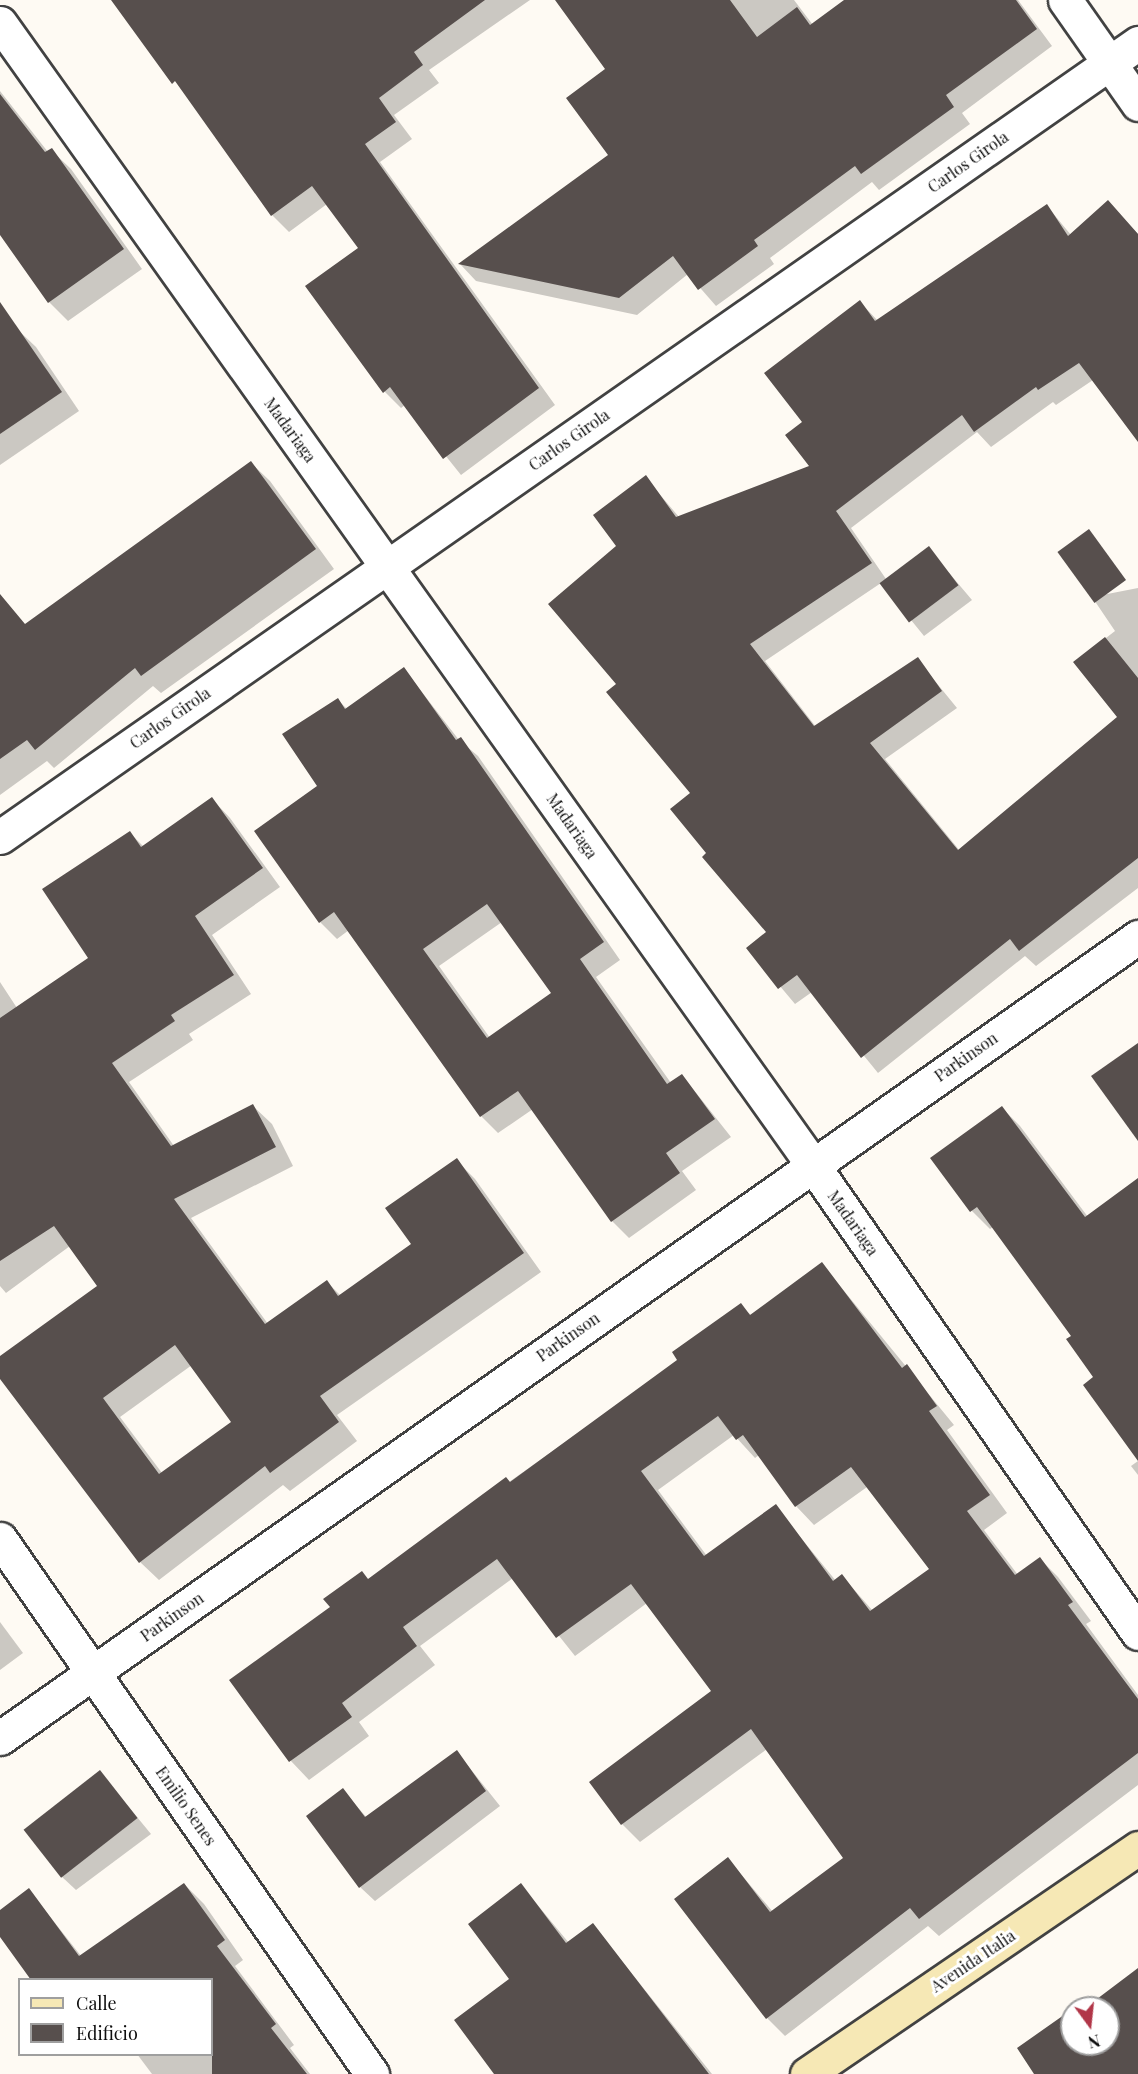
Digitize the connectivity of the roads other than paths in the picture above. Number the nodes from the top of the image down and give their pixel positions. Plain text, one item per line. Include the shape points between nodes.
1 (1065, 0) edge
2 (0, 23) edge
3 (1138, 43) edge
4 (1109, 63) junction
5 (1138, 104) edge
6 (388, 566) junction
7 (0, 837) edge
8 (1138, 937) edge
9 (812, 1164) junction
10 (0, 1539) edge
11 (1138, 1633) edge
12 (93, 1673) junction
13 (0, 1738) edge
14 (1138, 1848) edge
15 (372, 2074) edge
16 (807, 2074) edge

1 - 4 street
2 - 6 street, Madariaga
3 - 4 street, Carlos Girola
4 - 5 street
4 - 6 street, Carlos Girola
6 - 7 street, Carlos Girola
6 - 9 street, Madariaga
8 - 9 street, Parkinson
9 - 11 street, Madariaga
9 - 12 street, Parkinson
10 - 12 street, Emilio Senes
12 - 13 street, Parkinson
12 - 15 street, Emilio Senes
14 - 16 main road, Avenida Italia

